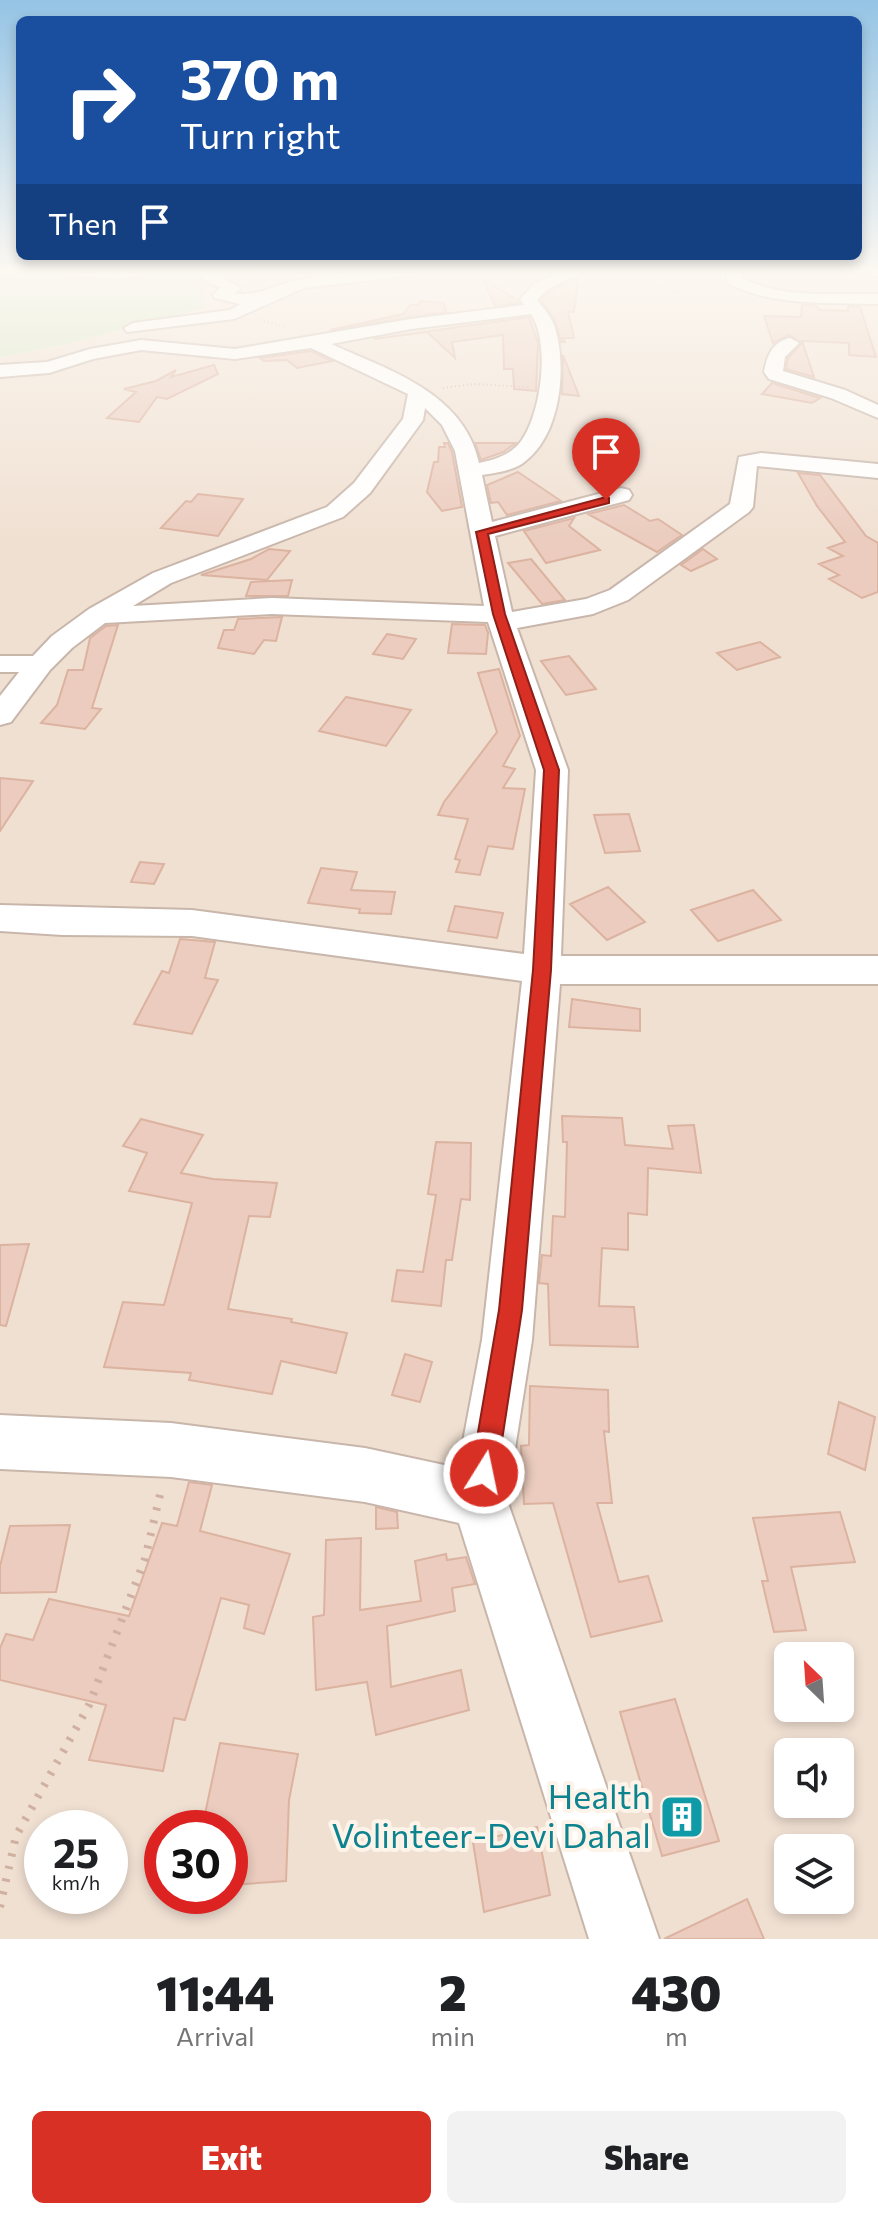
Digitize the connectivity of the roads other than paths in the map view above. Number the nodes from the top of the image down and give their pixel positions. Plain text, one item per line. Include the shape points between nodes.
1 (30, 360) edge
2 (70, 360) edge
3 (353, 360) edge
4 (548, 360) edge
5 (775, 360) edge
6 (0, 369) edge
7 (418, 391) junction
8 (878, 412) edge
9 (469, 471) junction
10 (878, 471) edge
11 (621, 495) dead end
12 (482, 532) junction
13 (98, 615) junction
14 (501, 618) junction
15 (0, 664) edge
16 (40, 664) junction
17 (0, 716) edge
18 (0, 918) edge
19 (542, 970) junction
20 (878, 970) edge
21 (0, 1442) edge
22 (479, 1500) junction
23 (624, 1939) edge

1 - 6 street
2 - 6 street
3 - 7 street
4 - 9 street via 545,416 532,445 514,460
5 - 8 street via 776,375
7 - 9 street via 451,422 466,451
7 - 13 street via 413,420 362,488 335,512 162,578
9 - 12 street
10 - 14 street via 752,460 747,462 741,507 619,595 593,606
11 - 12 street
12 - 14 street
13 - 14 street via 272,606
13 - 16 street
14 - 19 street via 552,770
15 - 16 street
16 - 17 street
18 - 19 street via 192,923
19 - 20 street
19 - 22 street via 507,1340
21 - 22 street via 171,1450 365,1475
22 - 23 street

